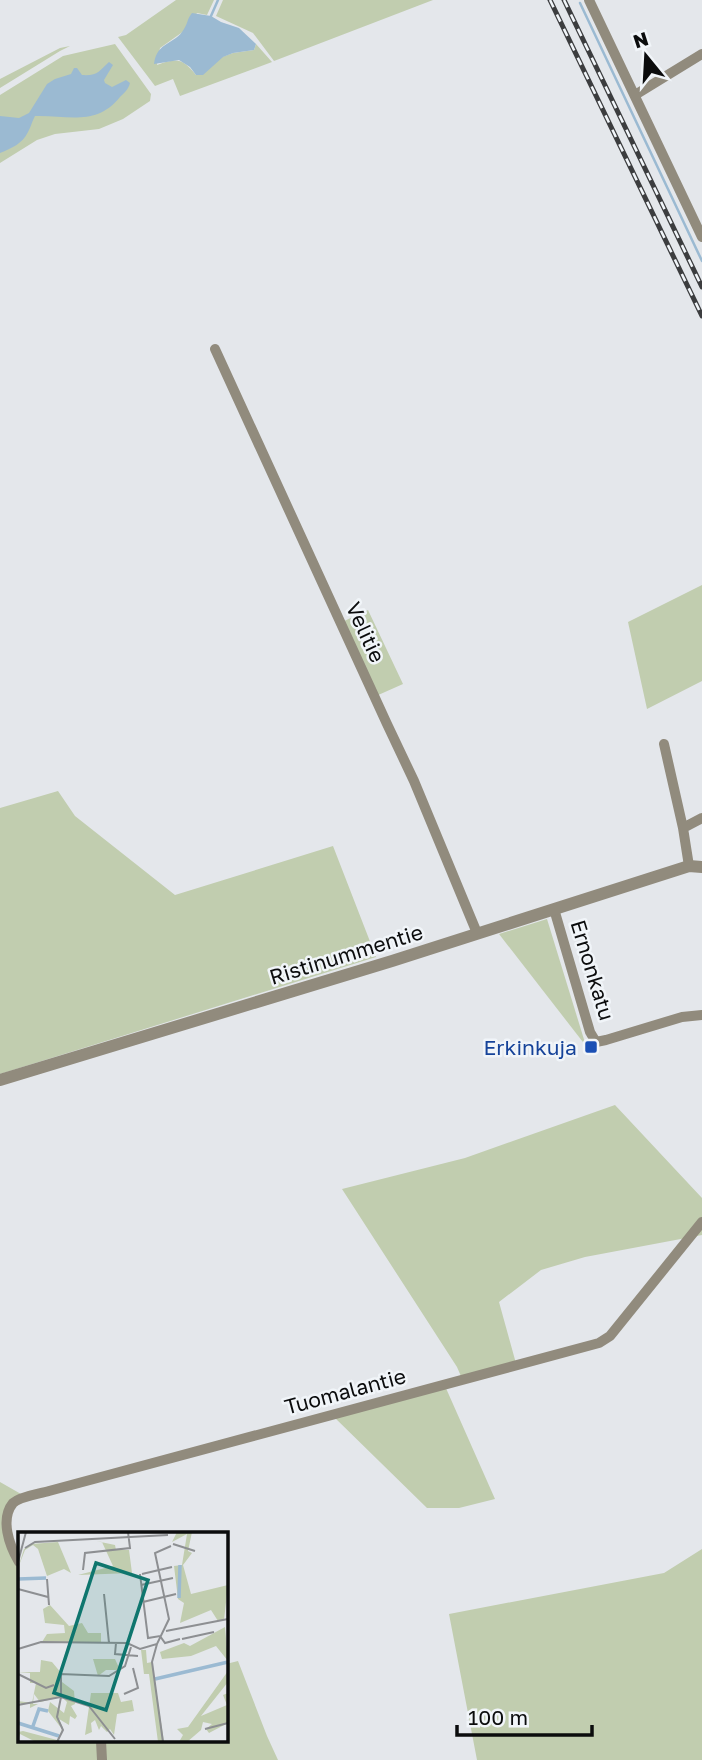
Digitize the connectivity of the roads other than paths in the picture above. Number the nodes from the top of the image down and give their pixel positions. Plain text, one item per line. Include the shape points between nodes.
1 (589, 0) edge
2 (702, 54) edge
3 (635, 95) junction
4 (702, 237) edge
5 (215, 349) dead end
6 (664, 744) dead end
7 (702, 818) edge
8 (683, 828) junction
9 (695, 867) edge
10 (554, 909) junction
11 (477, 933) junction
12 (702, 1015) edge
13 (0, 1080) edge
14 (702, 1222) edge
15 (18, 1560) edge
16 (101, 1742) edge
17 (102, 1760) edge

1 - 3 street
2 - 3 street
3 - 4 street
5 - 11 street, Velitie via 414,780
6 - 8 street
7 - 8 street
8 - 9 street
9 - 10 street, Ristinummentie
10 - 11 street, Ristinummentie
10 - 12 street, Ernonkatu via 596,1042
11 - 13 street, Ristinummentie
14 - 15 street, Tuomalantie via 610,1336 599,1343 14,1502 2,1522
16 - 17 street

